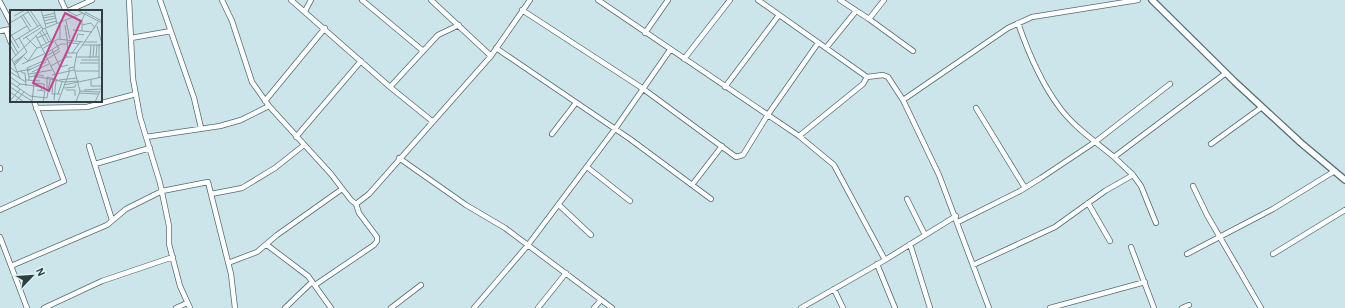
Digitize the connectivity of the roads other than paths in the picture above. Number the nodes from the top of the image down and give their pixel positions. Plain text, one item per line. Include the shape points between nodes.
1 (61, 0) edge
2 (92, 0) edge
3 (130, 0) edge
4 (160, 0) edge
5 (222, 0) edge
6 (291, 0) edge
7 (310, 0) edge
8 (362, 0) edge
9 (431, 0) edge
10 (530, 0) edge
11 (598, 0) edge
12 (668, 0) edge
13 (730, 0) edge
14 (758, 0) edge
15 (840, 0) edge
16 (884, 0) edge
17 (1138, 0) edge
18 (1152, 0) edge
19 (0, 2) edge
20 (66, 10) edge
21 (69, 10) edge
22 (522, 10) junction
23 (305, 11) junction
24 (856, 11) junction
25 (779, 15) junction
26 (869, 19) junction
27 (10, 20) edge
28 (1018, 24) junction
29 (459, 25) junction
30 (325, 28) junction
31 (9, 29) edge
32 (0, 31) edge
33 (171, 31) junction
34 (645, 33) junction
35 (131, 38) junction
36 (818, 43) junction
37 (496, 48) junction
38 (826, 48) junction
39 (422, 50) junction
40 (670, 50) junction
41 (913, 51) dead end
42 (491, 56) junction
43 (684, 59) junction
44 (361, 61) junction
45 (1226, 73) junction
46 (867, 77) junction
47 (1170, 84) dead end
48 (390, 87) junction
49 (725, 87) junction
50 (642, 88) junction
51 (136, 94) junction
52 (903, 100) junction
53 (265, 101) junction
54 (34, 102) edge
55 (86, 102) edge
56 (575, 104) junction
57 (269, 106) junction
58 (87, 107) junction
59 (1262, 107) junction
60 (36, 108) junction
61 (976, 108) dead end
62 (767, 116) junction
63 (432, 121) junction
64 (201, 128) junction
65 (615, 130) junction
66 (552, 134) dead end
67 (799, 136) junction
68 (146, 137) junction
69 (296, 137) junction
70 (1095, 142) junction
71 (1211, 144) dead end
72 (304, 145) junction
73 (89, 146) dead end
74 (722, 146) junction
75 (150, 148) junction
76 (399, 158) junction
77 (1114, 158) junction
78 (95, 164) junction
79 (587, 167) junction
80 (1333, 172) junction
81 (1133, 175) junction
82 (1345, 180) edge
83 (692, 186) junction
84 (1193, 186) dead end
85 (1025, 188) junction
86 (342, 189) junction
87 (162, 191) junction
88 (211, 194) junction
89 (711, 199) dead end
90 (907, 199) dead end
91 (630, 201) dead end
92 (1088, 203) junction
93 (356, 204) junction
94 (559, 205) junction
95 (0, 210) edge
96 (1345, 210) edge
97 (956, 216) junction
98 (112, 220) junction
99 (958, 222) junction
100 (1156, 223) dead end
101 (591, 235) dead end
102 (925, 235) junction
103 (0, 237) edge
104 (1220, 237) junction
105 (1110, 241) dead end
106 (910, 244) junction
107 (267, 245) junction
108 (528, 246) junction
109 (1131, 247) dead end
110 (1187, 254) dead end
111 (1273, 254) dead end
112 (173, 257) junction
113 (885, 260) junction
114 (228, 263) junction
115 (877, 264) junction
116 (973, 265) junction
117 (11, 266) junction
118 (566, 273) junction
119 (1145, 282) junction
120 (314, 283) junction
121 (421, 285) dead end
122 (834, 289) junction
123 (601, 300) junction
124 (55, 302) junction
125 (1189, 305) dead end
126 (189, 306) edge
127 (28, 308) edge
128 (44, 308) edge
129 (57, 308) edge
130 (176, 308) edge
131 (235, 308) edge
132 (285, 308) edge
133 (331, 308) edge
134 (391, 308) edge
135 (474, 308) edge
136 (538, 308) edge
137 (594, 308) edge
138 (612, 308) edge
139 (801, 308) edge
140 (843, 308) edge
141 (895, 308) edge
142 (930, 308) edge
143 (989, 308) edge
144 (1050, 308) edge
145 (1154, 308) edge
146 (1182, 308) edge
147 (1261, 308) edge

1 - 20 street
2 - 21 street
3 - 35 street
4 - 33 street
5 - 53 street via 232,21 252,82
6 - 23 street
7 - 23 street
8 - 39 street
9 - 29 street
10 - 22 street
11 - 34 street
12 - 34 street
13 - 43 street
14 - 25 street
15 - 24 street
16 - 26 street
17 - 28 street via 1032,17
18 - 45 street
19 - 27 street
22 - 37 street
22 - 50 street
23 - 30 street
24 - 26 street
24 - 38 street
25 - 36 street
25 - 49 street
26 - 41 street
28 - 52 street via 1008,28
28 - 70 street via 1036,67 1060,109
29 - 39 street via 438,35
29 - 42 street
30 - 44 street
30 - 53 street
31 - 32 street
33 - 35 street
33 - 64 street via 194,98
34 - 40 street
35 - 51 street
36 - 38 street
36 - 62 street
37 - 42 street
37 - 56 street
38 - 46 street
39 - 48 street
40 - 43 street
40 - 50 street
42 - 63 street
43 - 49 street
44 - 48 street
44 - 69 street
45 - 59 street
45 - 77 street
46 - 52 street via 888,77
46 - 67 street via 863,84
47 - 70 street
48 - 63 street
49 - 62 street
50 - 65 street
50 - 74 street
51 - 58 street
51 - 68 street
52 - 97 street
53 - 57 street
54 - 60 street
55 - 58 street
56 - 65 street
56 - 66 street
57 - 64 street via 242,120
57 - 69 street
58 - 60 street
59 - 71 street
59 - 80 street
60 - 95 street via 64,181
61 - 85 street
62 - 67 street
62 - 74 street via 741,157 736,157
63 - 76 street
64 - 68 street
65 - 79 street
65 - 83 street
67 - 113 street via 834,165
68 - 75 street
69 - 72 street
70 - 77 street
70 - 85 street
72 - 86 street
72 - 88 street via 275,168 242,188
73 - 78 street
74 - 83 street
75 - 78 street
75 - 87 street
76 - 93 street via 369,194
76 - 108 street
77 - 81 street
78 - 98 street
79 - 91 street
79 - 94 street
80 - 82 street
80 - 104 street via 1273,209
81 - 92 street
81 - 100 street via 1141,186
83 - 89 street
84 - 104 street
85 - 99 street
86 - 93 street
86 - 107 street via 277,235
87 - 88 street via 208,182
87 - 98 street via 126,209
87 - 112 street
88 - 114 street
90 - 102 street
92 - 105 street
92 - 116 street via 1055,226
93 - 120 street via 377,241
94 - 101 street
94 - 108 street
96 - 111 street
97 - 99 street
97 - 102 street
98 - 117 street via 107,225
99 - 116 street
102 - 106 street
103 - 117 street
104 - 110 street
104 - 147 street
106 - 113 street
106 - 142 street
107 - 114 street via 257,252
107 - 120 street
108 - 118 street
108 - 135 street
109 - 119 street
112 - 124 street via 102,281
112 - 126 street via 180,286
113 - 115 street
114 - 131 street
115 - 122 street
115 - 141 street
116 - 143 street
117 - 127 street
118 - 123 street
118 - 136 street
119 - 144 street
119 - 145 street
120 - 132 street
120 - 133 street
121 - 134 street
122 - 139 street
122 - 140 street
123 - 137 street
123 - 138 street
124 - 128 street
124 - 129 street
125 - 146 street
126 - 130 street

